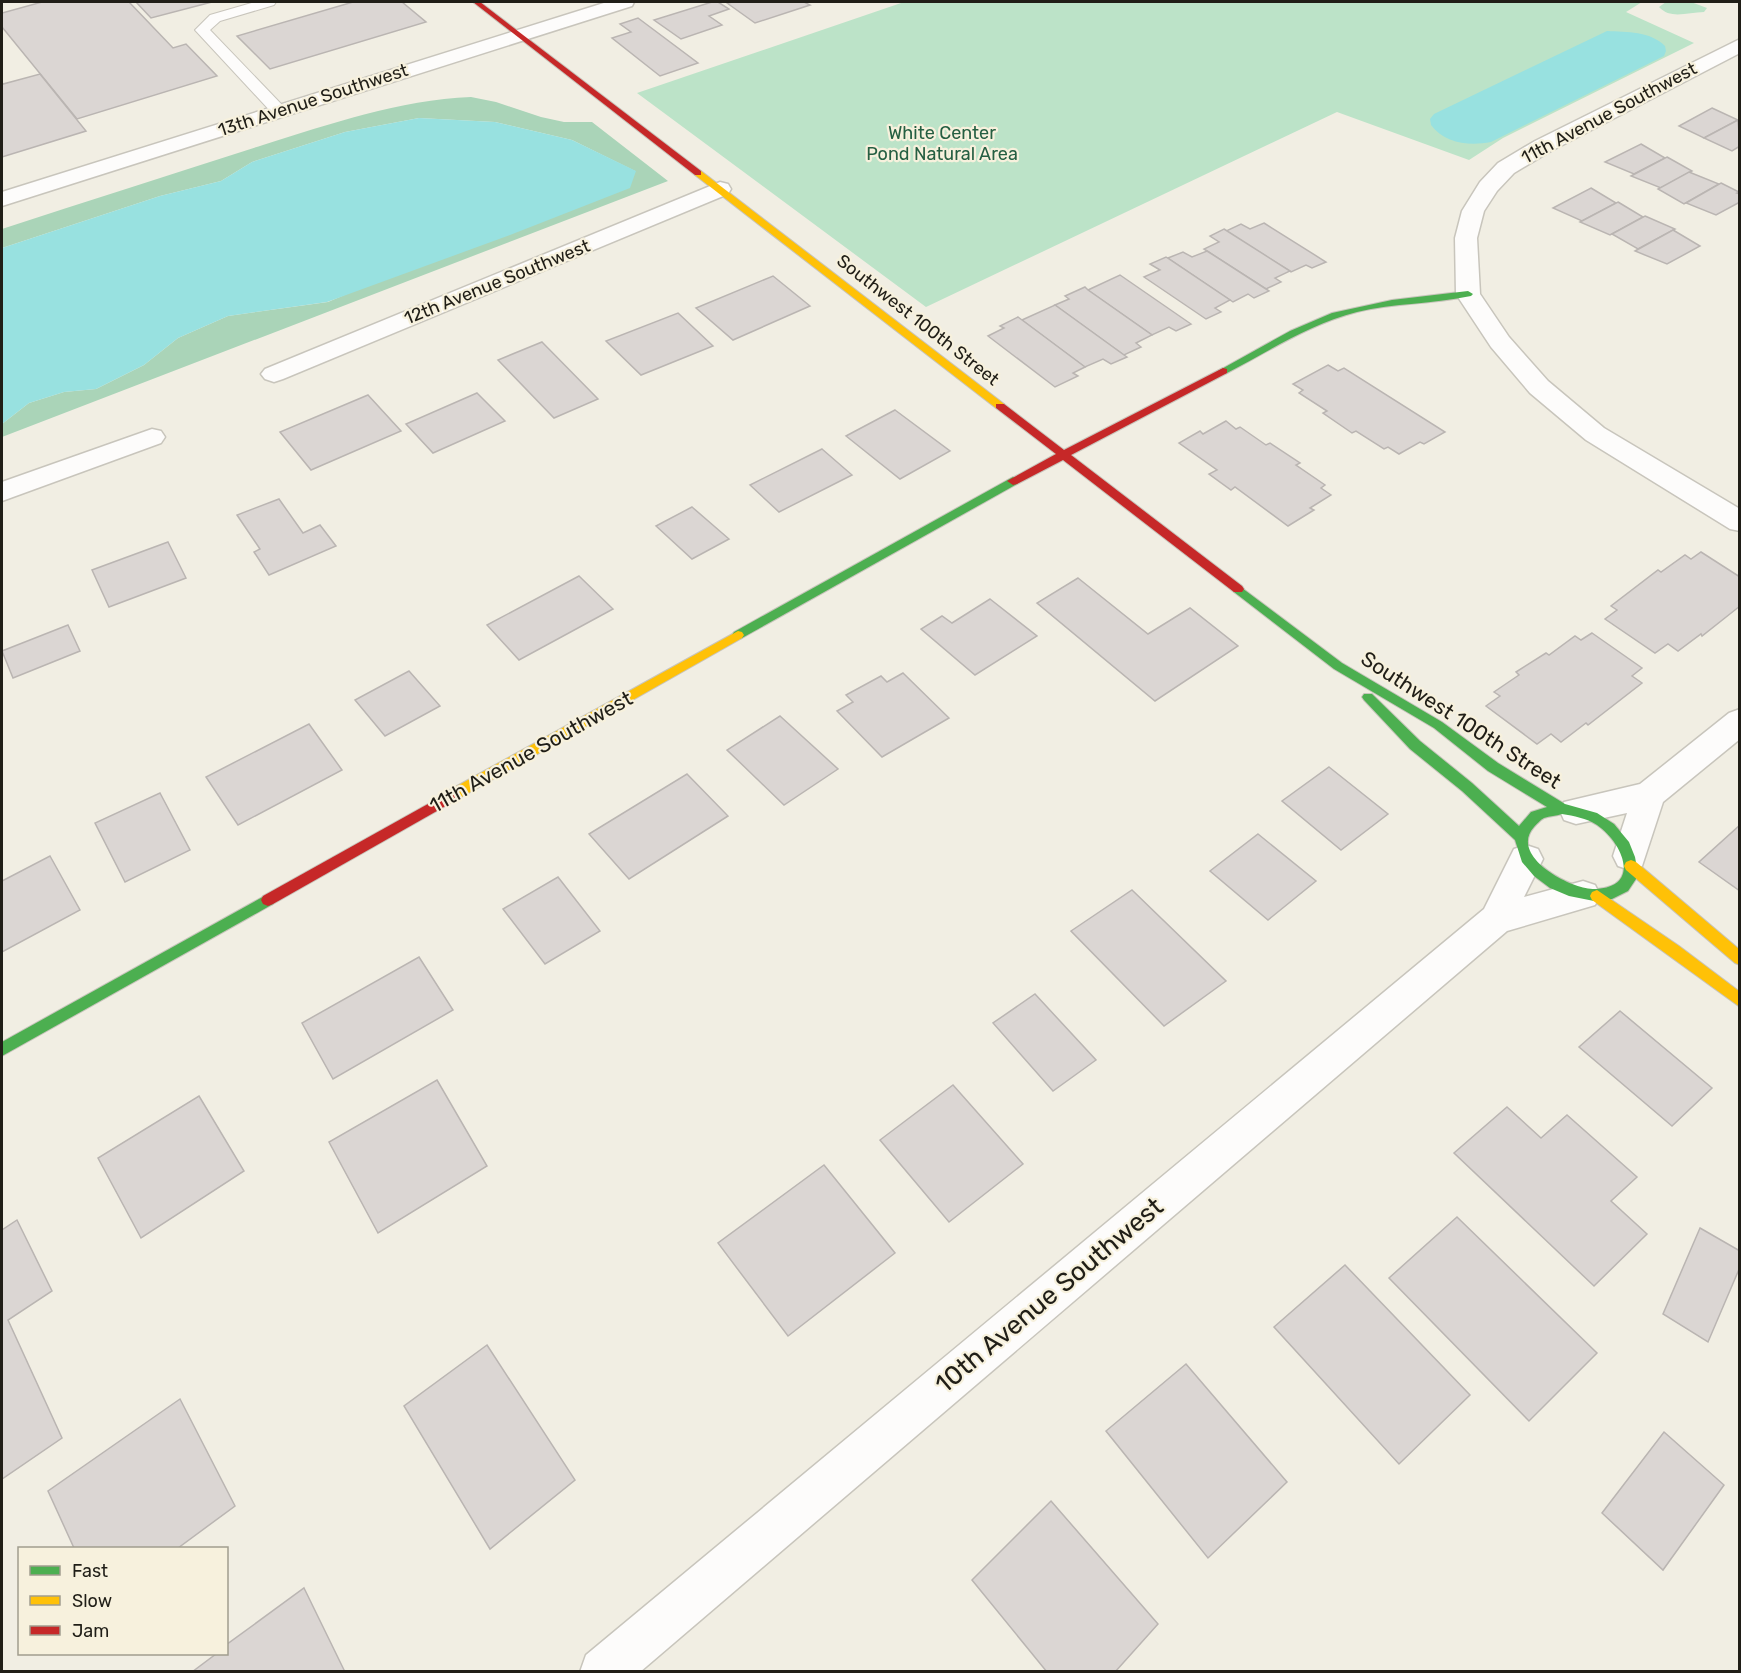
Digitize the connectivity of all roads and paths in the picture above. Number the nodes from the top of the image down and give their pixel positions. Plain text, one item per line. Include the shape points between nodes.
1 (269, 2) edge
2 (476, 2) edge
3 (626, 2) edge
4 (519, 35) junction
5 (1740, 45) edge
6 (279, 111) junction
7 (720, 189) junction
8 (2, 199) edge
9 (1468, 294) junction
10 (274, 374) dead end
11 (152, 438) dead end
12 (1060, 454) junction
13 (2, 492) edge
14 (1740, 522) edge
15 (1338, 666) junction
16 (1740, 720) edge
17 (1649, 795) junction
18 (1569, 810) junction
19 (1524, 848) junction
20 (1631, 861) junction
21 (1590, 896) junction
22 (1496, 920) junction
23 (1740, 958) edge
24 (1740, 1001) edge
25 (2, 1049) edge
26 (603, 1671) edge

1 - 6 lane via 215,18 202,30
2 - 4 street, Southwest 100th Street
3 - 4 street, 13th Avenue Southwest
4 - 6 street, 13th Avenue Southwest
4 - 7 street, Southwest 100th Street
5 - 9 street, 11th Avenue Southwest via 1506,168 1473,211 1466,238
6 - 8 street, 13th Avenue Southwest
7 - 10 street, 12th Avenue Southwest
7 - 12 street, Southwest 100th Street
9 - 12 street, 11th Avenue Southwest via 1365,307 1318,322
9 - 14 street via 1500,342 1539,387 1595,434
11 - 13 street
12 - 15 street, Southwest 100th Street
12 - 25 street, 11th Avenue Southwest
15 - 18 street, Southwest 100th Street via 1438,725 1493,767
15 - 19 street, Southwest 100th Street via 1415,744 1467,787
16 - 17 street
17 - 18 street
17 - 20 street
18 - 19 street via 1550,810 1534,817 1524,828
18 - 20 street via 1596,818 1613,830 1626,845
19 - 21 street via 1533,869 1549,883
19 - 22 street, 10th Avenue Southwest
20 - 21 street via 1624,885
20 - 23 street via 1701,928
21 - 22 street, 10th Avenue Southwest
21 - 24 street via 1674,950
22 - 26 street, 10th Avenue Southwest

